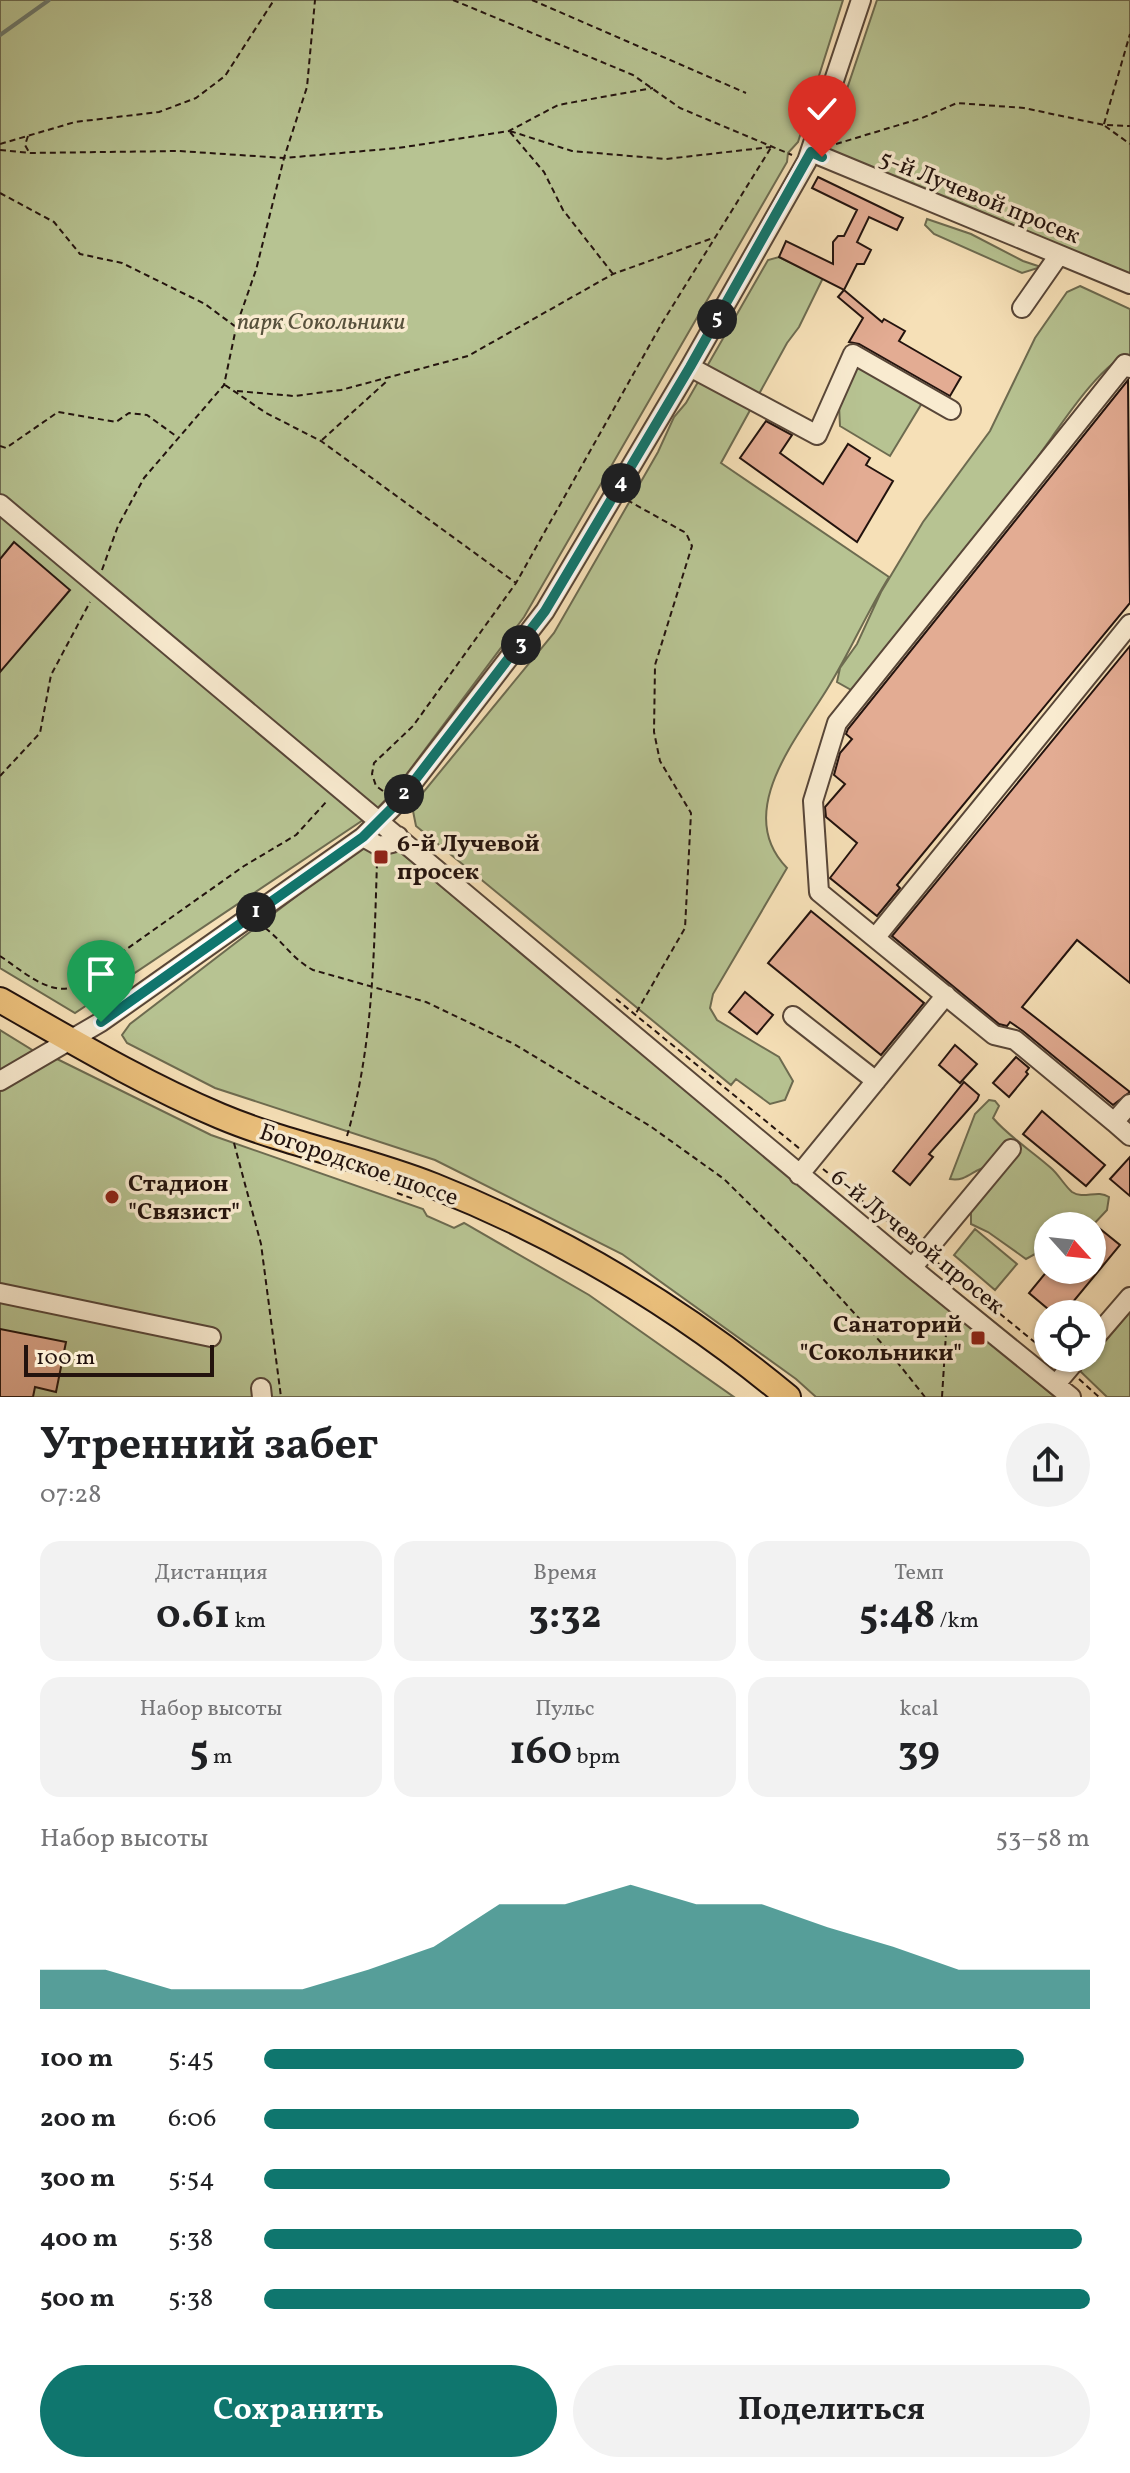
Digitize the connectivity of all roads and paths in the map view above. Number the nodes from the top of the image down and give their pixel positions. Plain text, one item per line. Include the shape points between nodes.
1 (274, 0) edge
2 (315, 0) edge
3 (453, 0) edge
4 (532, 0) edge
5 (861, 0) edge
6 (1130, 34) edge
7 (653, 88) junction
8 (746, 93) dead end
9 (1104, 125) junction
10 (1130, 126) edge
11 (509, 131) junction
12 (28, 136) junction
13 (0, 144) edge
14 (1130, 144) edge
15 (772, 146) junction
16 (0, 150) edge
17 (818, 150) junction
18 (30, 153) junction
19 (788, 153) dead end
20 (284, 158) junction
21 (0, 193) edge
22 (714, 238) junction
23 (1059, 255) junction
24 (613, 274) junction
25 (1130, 284) edge
26 (1022, 308) dead end
27 (236, 327) junction
28 (690, 367) junction
29 (1130, 368) edge
30 (389, 379) junction
31 (224, 385) junction
32 (237, 391) junction
33 (951, 410) dead end
34 (176, 436) junction
35 (321, 441) junction
36 (0, 446) edge
37 (627, 500) dead end
38 (0, 504) edge
39 (100, 579) junction
40 (516, 583) junction
41 (1130, 624) edge
42 (0, 776) edge
43 (376, 786) junction
44 (339, 787) junction
45 (367, 792) dead end
46 (388, 795) dead end
47 (381, 821) junction
48 (398, 836) junction
49 (363, 837) junction
50 (378, 856) dead end
51 (259, 924) dead end
52 (875, 938) junction
53 (0, 956) edge
54 (373, 987) junction
55 (611, 995) dead end
56 (946, 995) junction
57 (0, 1000) edge
58 (635, 1014) junction
59 (793, 1016) dead end
60 (69, 1039) junction
61 (0, 1081) edge
62 (876, 1081) junction
63 (1130, 1104) edge
64 (1114, 1122) junction
65 (347, 1136) dead end
66 (1130, 1136) edge
67 (233, 1140) dead end
68 (1011, 1149) dead end
69 (812, 1159) junction
70 (799, 1175) junction
71 (925, 1252) junction
72 (912, 1268) junction
73 (0, 1293) edge
74 (1130, 1297) edge
75 (948, 1299) junction
76 (1106, 1325) edge
77 (211, 1337) dead end
78 (1034, 1342) edge
79 (1066, 1372) edge
80 (1056, 1384) junction
81 (281, 1397) edge
82 (788, 1397) edge
83 (925, 1397) edge
84 (942, 1397) edge
85 (1071, 1397) edge

1 - 12 path via 225,76 196,98 159,112 75,122
2 - 20 path via 307,87
3 - 7 path
4 - 8 path
5 - 17 street
6 - 9 path
7 - 11 path via 558,105
7 - 15 path via 680,108
9 - 10 path
9 - 14 path
9 - 17 path via 1024,108 957,103
11 - 15 path via 572,151 666,159
11 - 20 path
11 - 24 path via 544,172 563,210
12 - 13 path
12 - 18 path via 25,145
15 - 19 path
15 - 22 path
16 - 18 path
17 - 23 street, 5-й Лучевой просек
17 - 28 street
18 - 20 path via 179,151
20 - 27 path
21 - 27 path via 54,222 80,254 122,263 205,304
22 - 24 path
22 - 40 path
23 - 25 street, 5-й Лучевой просек
23 - 26 street
24 - 30 path via 468,356
27 - 31 path
28 - 33 street via 817,435 853,354
28 - 47 street via 545,611
29 - 52 street via 1125,364 837,723 813,801 819,892
30 - 32 path via 294,396
30 - 35 path
31 - 32 path
31 - 34 path
32 - 35 path via 266,413
34 - 36 path via 147,415 129,413 116,422 58,412 6,448
34 - 39 path via 144,478 118,526
35 - 40 path
37 - 58 path via 686,533 692,546 655,665 654,732 660,761 691,813 685,928
38 - 39 street, 6-й Лучевой просек
39 - 42 path via 51,675 40,733
39 - 44 street, 6-й Лучевой просек
40 - 43 path via 413,726 374,763
41 - 52 street
43 - 45 path
43 - 46 path
44 - 47 street, 6-й Лучевой просек
44 - 53 path via 296,835 73,987 51,987
47 - 48 street, 6-й Лучевой просек
47 - 49 street
48 - 49 street via 379,846
48 - 70 street, 6-й Лучевой просек
49 - 60 street via 101,1022
50 - 54 path
51 - 54 path via 280,938 296,961
52 - 56 street
54 - 65 path via 357,1104
54 - 83 path via 426,1002 514,1044 650,1126 724,1179 804,1258
55 - 58 path
56 - 62 street
56 - 64 street via 994,1035 1015,1040
57 - 60 main road, Богородское шоссе
58 - 69 path
59 - 62 street
60 - 61 street
60 - 82 main road, Богородское шоссе via 221,1116 386,1168 504,1217 638,1288
62 - 69 street
63 - 64 street
64 - 66 street
67 - 81 path via 261,1244
68 - 71 street
69 - 70 street
69 - 71 path
70 - 72 street, 6-й Лучевой просек
71 - 72 street
71 - 78 path
72 - 75 street, 6-й Лучевой просек
73 - 77 street
74 - 76 street
75 - 80 street, 6-й Лучевой просек
75 - 84 path
79 - 80 street
80 - 85 street, 6-й Лучевой просек

